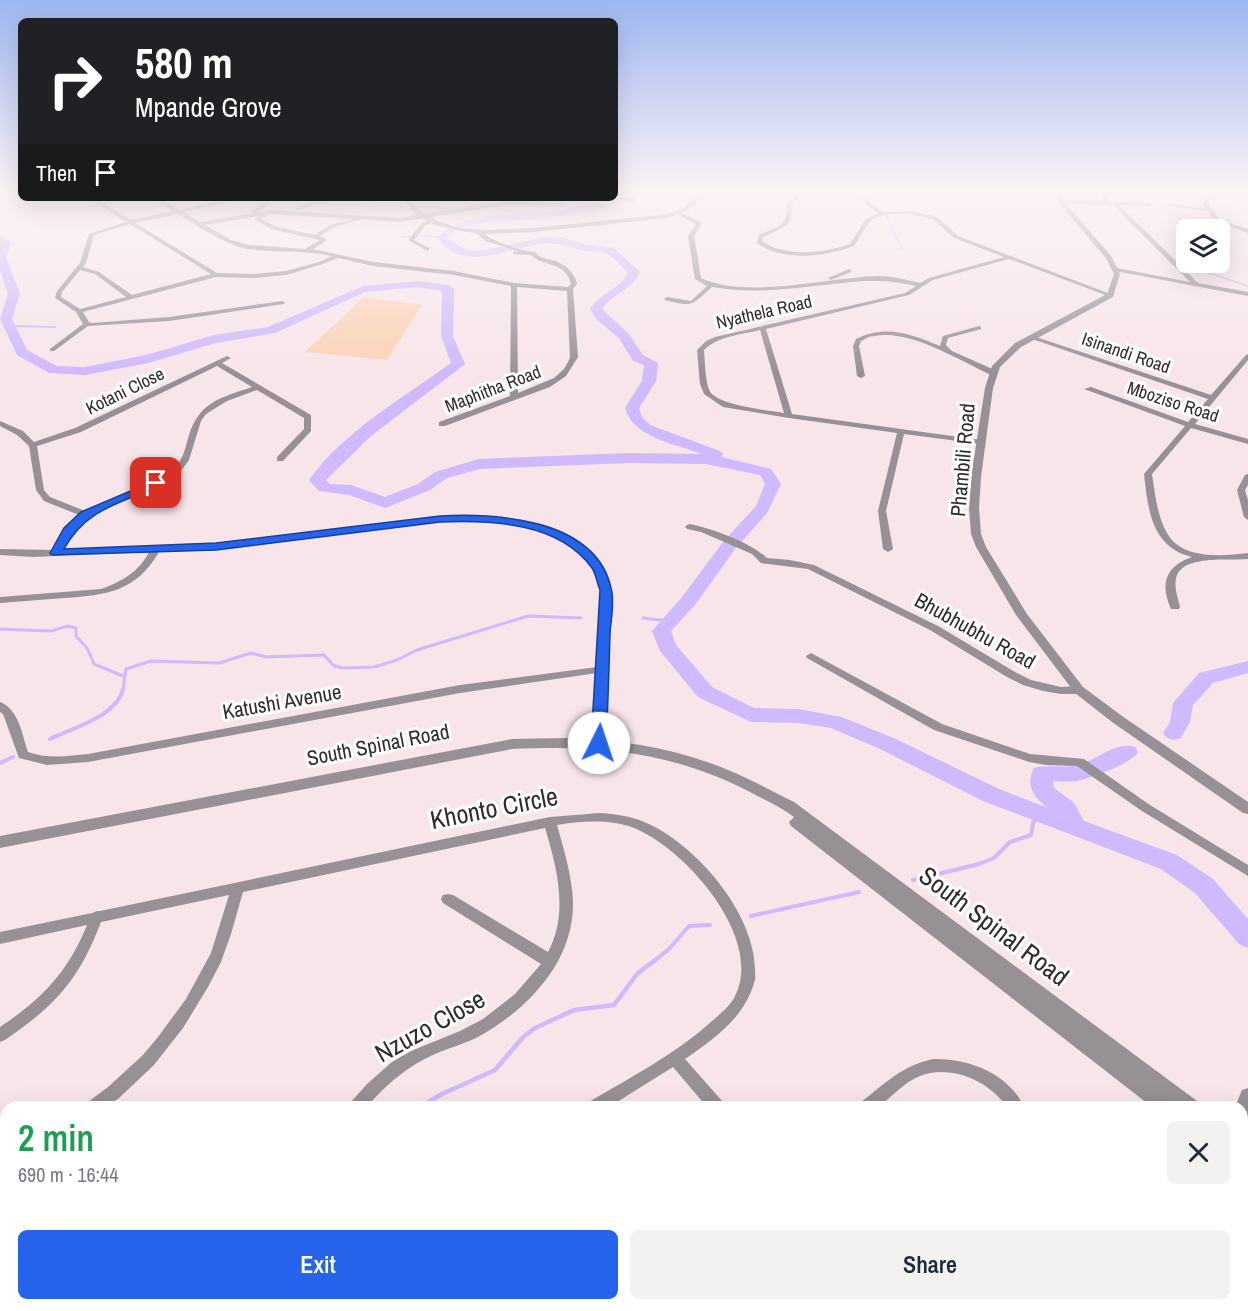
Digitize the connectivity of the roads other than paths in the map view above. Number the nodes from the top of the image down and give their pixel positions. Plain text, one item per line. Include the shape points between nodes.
1 (86, 251) edge
2 (178, 251) edge
3 (314, 251) edge
4 (693, 251) edge
5 (995, 251) edge
6 (1104, 251) edge
7 (1162, 251) edge
8 (528, 252) joint
9 (515, 253) dead end
10 (337, 256) junction
11 (1010, 257) junction
12 (80, 268) junction
13 (1117, 270) junction
14 (849, 271) dead end
15 (216, 275) junction
16 (826, 282) junction
17 (514, 285) junction
18 (920, 285) junction
19 (1196, 285) junction
20 (710, 286) junction
21 (570, 289) junction
22 (1248, 294) edge
23 (1110, 295) junction
24 (131, 297) junction
25 (668, 299) dead end
26 (282, 303) dead end
27 (79, 311) junction
28 (87, 324) junction
29 (762, 327) junction
30 (978, 328) dead end
31 (1031, 337) junction
32 (52, 350) dead end
33 (950, 352) junction
34 (1248, 356) edge
35 (227, 358) dead end
36 (217, 363) junction
37 (994, 373) junction
38 (861, 376) dead end
39 (258, 387) junction
40 (1089, 389) dead end
41 (514, 396) junction
42 (1212, 398) junction
43 (789, 417) junction
44 (0, 423) edge
45 (442, 424) dead end
46 (1190, 425) junction
47 (901, 431) junction
48 (981, 442) junction
49 (1248, 442) edge
50 (33, 445) junction
51 (280, 459) dead end
52 (1248, 477) edge
53 (85, 514) junction
54 (1248, 517) edge
55 (690, 527) dead end
56 (156, 549) junction
57 (888, 549) dead end
58 (0, 552) edge
59 (56, 553) junction
60 (1248, 555) edge
61 (1206, 557) junction
62 (0, 600) edge
63 (1175, 607) dead end
64 (811, 656) dead end
65 (604, 669) junction
66 (1079, 690) junction
67 (0, 706) edge
68 (599, 743) junction
69 (761, 792) junction
70 (1248, 809) edge
71 (550, 822) junction
72 (0, 842) edge
73 (1248, 871) edge
74 (238, 886) junction
75 (448, 898) dead end
76 (97, 916) junction
77 (0, 938) edge
78 (550, 961) junction
79 (0, 1035) edge
80 (675, 1058) junction
81 (102, 1101) edge
82 (362, 1101) edge
83 (605, 1101) edge
84 (712, 1101) edge
85 (875, 1101) edge
86 (1013, 1101) edge
87 (1159, 1101) edge
88 (1183, 1101) edge

1 - 12 street
2 - 15 street
3 - 10 street
4 - 20 street via 696,274
5 - 11 street
6 - 13 street
7 - 19 street
8 - 9 street, Maphitha Road
8 - 21 street, Maphitha Road via 566,270 574,284
10 - 15 street via 286,273
10 - 17 street
11 - 18 street, Nyathela Road
11 - 23 street
12 - 24 street via 97,273
12 - 27 street via 58,298
13 - 19 street
13 - 23 street
14 - 16 street
15 - 24 street
16 - 18 street via 882,278
16 - 20 street via 766,288
17 - 21 street
17 - 41 street
18 - 29 street, Nyathela Road via 907,294 874,303
19 - 22 street
20 - 25 street via 694,302
21 - 41 street, Maphitha Road via 574,357 571,367 561,378
23 - 31 street, Phambili Road
24 - 27 street
26 - 28 street via 129,324
27 - 28 street
28 - 32 street
29 - 43 street
29 - 43 street, Nyathela Road via 717,338 703,346 700,353 704,384 708,394 726,405
30 - 33 street via 945,337 943,345
31 - 37 street, Phambili Road via 1002,359
31 - 42 street, Isinandi Road
33 - 37 street
33 - 38 street via 904,336 869,335 858,340 856,346
34 - 42 street
35 - 36 street, Kotani Close
36 - 39 street
36 - 50 street, Kotani Close via 78,430
37 - 48 street, Phambili Road
39 - 51 street via 306,414 310,421 309,429
39 - 53 street via 224,399 203,412 178,469 156,483
40 - 46 street, Mboziso Road
41 - 45 street, Maphitha Road
42 - 46 street
43 - 47 street, Nyathela Road
44 - 50 street
46 - 49 street, Mboziso Road
46 - 61 street via 1148,474 1162,533 1170,543
47 - 48 street, Nyathela Road
47 - 57 street via 882,511
48 - 66 street, Phambili Road via 974,508 978,541 1022,615
50 - 53 street via 40,490 55,504
52 - 54 street via 1241,490
53 - 59 street via 68,531
55 - 66 street, Bhubhubhu Road via 750,550 764,561 811,567 951,637 1005,673 1030,684 1057,691
56 - 59 street
56 - 62 street via 141,573 116,587 93,593
56 - 65 street via 264,542 440,519 475,517 528,525 567,539 599,568 606,590
58 - 59 street
60 - 61 street
61 - 63 street via 1177,566 1172,583
64 - 73 street via 938,727 1029,758 1080,762
65 - 67 street, Katushi Avenue via 460,689 57,761 23,755 8,712
65 - 68 street
66 - 70 street, Phambili Road
68 - 69 street, South Spinal Road via 672,755
68 - 72 street, South Spinal Road via 540,742 482,748
69 - 87 street, South Spinal Road via 887,894
69 - 88 street, South Spinal Road via 797,812
71 - 74 street, Khonto Circle
71 - 78 street, Nzuzo Close via 560,857 566,904 560,943
71 - 80 street, Khonto Circle via 602,816 648,828 683,854 726,903 744,944 748,982 740,1002 724,1020
74 - 76 street, Khonto Circle
74 - 81 street via 215,960 186,1014 156,1052
75 - 78 street
76 - 77 street, Khonto Circle
76 - 79 street via 86,948 68,978 49,1000
78 - 82 street, Nzuzo Close via 525,994 502,1014 470,1034 405,1061 383,1076
80 - 83 street, Khonto Circle
80 - 84 street
85 - 86 street via 919,1069 944,1065 974,1072

